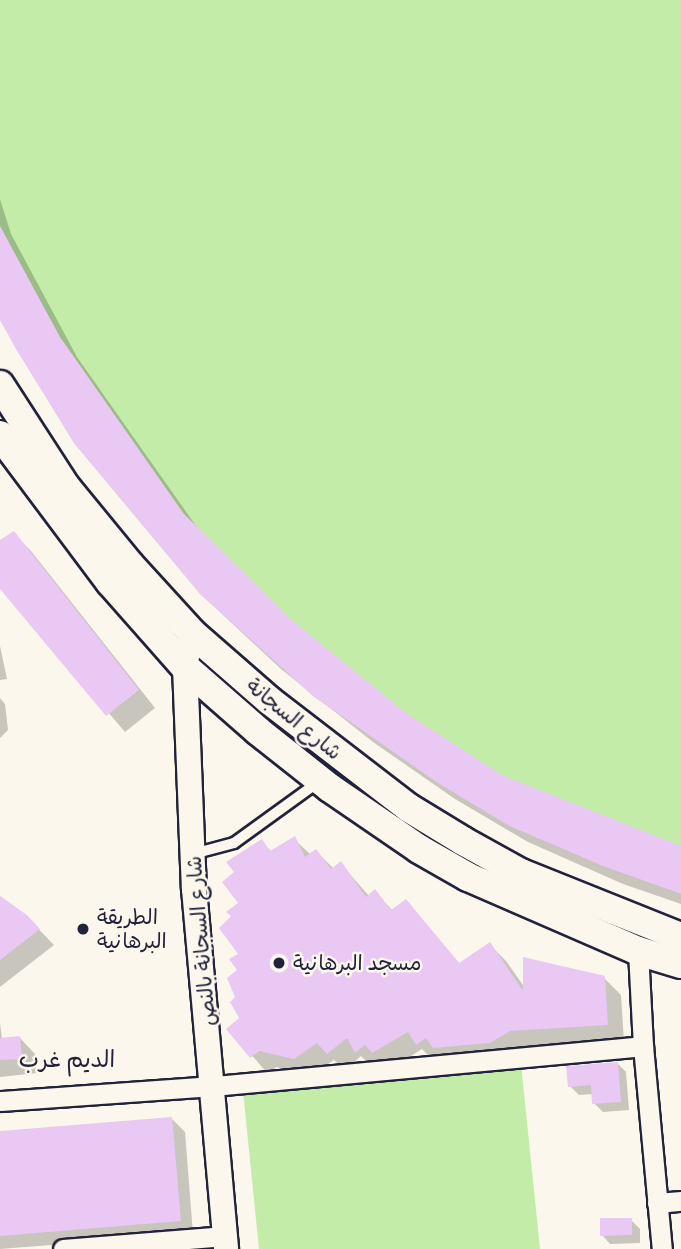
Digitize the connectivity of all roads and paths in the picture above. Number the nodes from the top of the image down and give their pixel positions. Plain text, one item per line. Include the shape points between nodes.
1 (0, 385) edge
2 (1, 439) edge
3 (192, 633) junction
4 (185, 667) junction
5 (320, 780) junction
6 (193, 854) junction
7 (681, 937) edge
8 (638, 951) junction
9 (681, 964) edge
10 (643, 1046) junction
11 (214, 1086) junction
12 (0, 1101) edge
13 (681, 1201) edge
14 (657, 1203) junction
15 (226, 1243) edge
16 (63, 1249) edge
17 (662, 1249) edge

1 - 3 main road, شارع السجانة via 66,487
2 - 4 main road, شارع السجانة via 102,572
3 - 4 street, شارع السجانة بالنص
3 - 7 main road, شارع السجانة via 270,701 409,808 521,873
4 - 5 main road, شارع السجانة
4 - 6 street, شارع السجانة بالنص
5 - 6 lane via 234,843
5 - 8 main road, شارع السجانة via 468,877
6 - 11 street, شارع السجانة بالنص
8 - 9 main road, شارع السجانة
8 - 10 street
10 - 11 street
10 - 14 street
11 - 12 street
11 - 15 street, شارع السجانة بالنص
13 - 14 street
14 - 17 street
15 - 16 street

